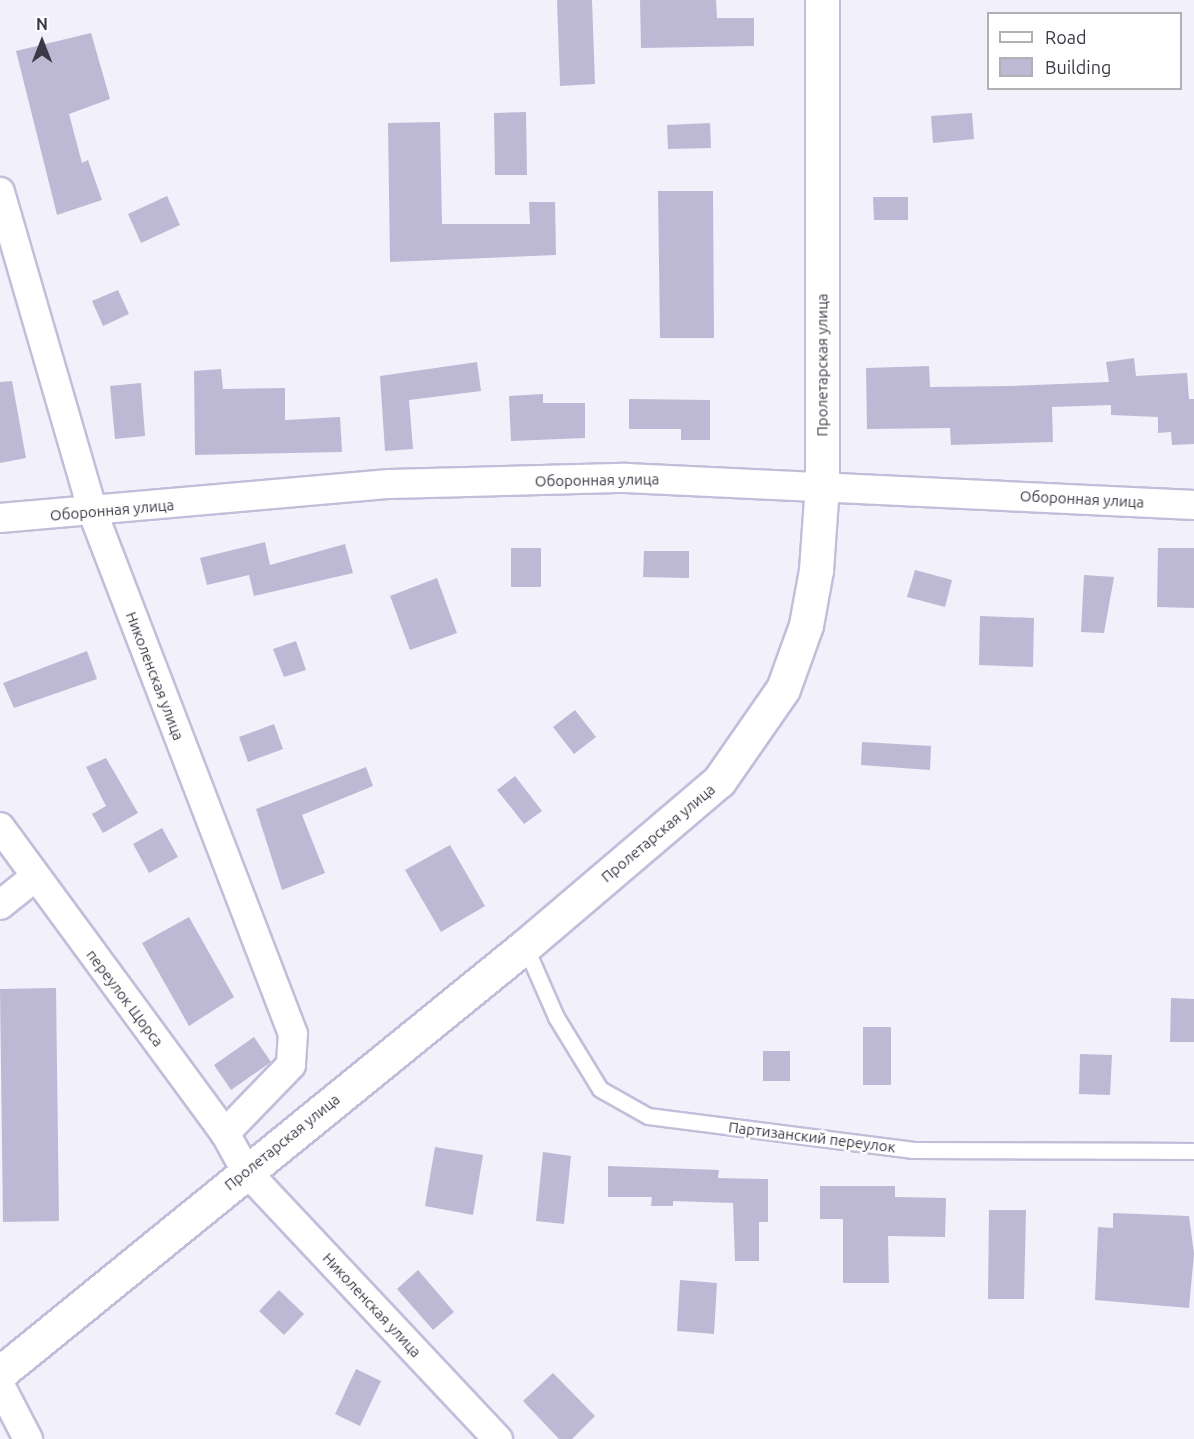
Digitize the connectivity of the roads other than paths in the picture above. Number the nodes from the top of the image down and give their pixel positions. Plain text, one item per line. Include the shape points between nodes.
1 (822, 0) edge
2 (0, 192) edge
3 (822, 484) junction
4 (1194, 505) edge
5 (93, 513) junction
6 (0, 518) edge
7 (0, 827) edge
8 (34, 877) junction
9 (0, 905) edge
10 (525, 946) junction
11 (225, 1132) junction
12 (1194, 1151) edge
13 (246, 1171) junction
14 (0, 1373) edge
15 (0, 1385) edge
16 (28, 1439) edge
17 (498, 1439) edge

1 - 3 street, Пролетарская улица
2 - 5 street, Николенская улица
3 - 4 street, Оборонная улица
3 - 5 street, Оборонная улица via 626,478 390,484
3 - 10 street, Пролетарская улица via 806,625 783,689 719,781
5 - 6 street, Оборонная улица
5 - 11 street, Николенская улица via 293,1034 291,1065
7 - 8 street, переулок Щорса
8 - 9 street
8 - 11 street, переулок Щорса
10 - 12 lane, Партизанский переулок via 556,1017 600,1089 648,1116 912,1150
10 - 13 street, Пролетарская улица
11 - 13 street, переулок Щорса
13 - 14 street, Пролетарская улица
13 - 17 street, Николенская улица
15 - 16 street

